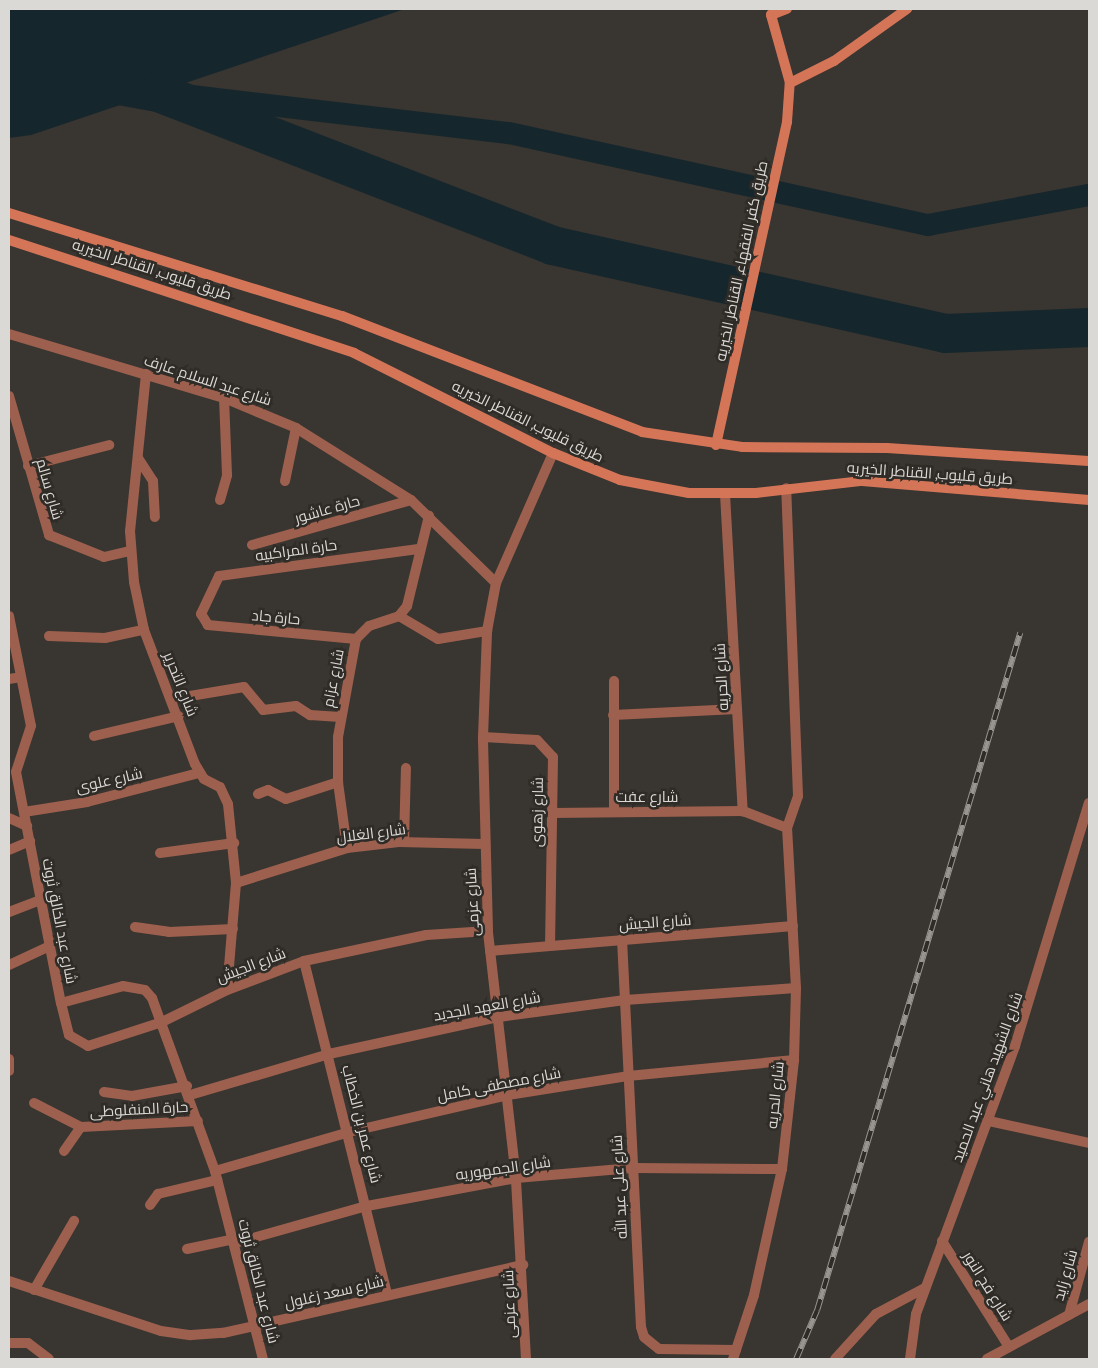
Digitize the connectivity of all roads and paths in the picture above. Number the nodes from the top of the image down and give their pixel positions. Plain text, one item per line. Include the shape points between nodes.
1 (787, 9) edge
2 (907, 9) edge
3 (770, 12) edge
4 (790, 83) junction
5 (9, 213) edge
6 (9, 240) edge
7 (9, 334) edge
8 (146, 374) junction
9 (9, 396) edge
10 (224, 398) junction
11 (296, 428) junction
12 (716, 445) junction
13 (109, 446) dead end
14 (553, 453) junction
15 (138, 458) junction
16 (1089, 461) edge
17 (28, 466) junction
18 (286, 480) dead end
19 (786, 488) junction
20 (725, 494) junction
21 (220, 500) dead end
22 (411, 500) junction
23 (1089, 500) edge
24 (429, 516) junction
25 (155, 517) dead end
26 (252, 546) dead end
27 (420, 549) junction
28 (130, 551) junction
29 (496, 584) junction
30 (201, 614) joint
31 (9, 616) edge
32 (399, 616) junction
33 (144, 630) junction
34 (487, 631) junction
35 (49, 636) dead end
36 (356, 639) junction
37 (21, 677) junction
38 (9, 679) edge
39 (614, 681) dead end
40 (172, 699) junction
41 (738, 709) junction
42 (179, 716) junction
43 (613, 716) junction
44 (340, 717) junction
45 (94, 736) dead end
46 (483, 737) junction
47 (406, 768) dead end
48 (199, 773) junction
49 (338, 782) junction
50 (258, 794) dead end
51 (1089, 803) edge
52 (743, 811) junction
53 (24, 812) junction
54 (614, 812) junction
55 (552, 813) junction
56 (9, 818) edge
57 (27, 826) junction
58 (787, 828) junction
59 (1086, 830) edge
60 (30, 841) junction
61 (404, 842) junction
62 (234, 843) junction
63 (484, 844) junction
64 (347, 848) junction
65 (9, 850) edge
66 (160, 853) dead end
67 (236, 883) junction
68 (41, 900) junction
69 (9, 912) edge
70 (136, 926) dead end
71 (793, 926) junction
72 (233, 929) junction
73 (488, 931) junction
74 (622, 939) junction
75 (550, 945) junction
76 (50, 946) junction
77 (490, 951) junction
78 (304, 961) junction
79 (9, 965) edge
80 (796, 988) junction
81 (227, 990) junction
82 (624, 1000) junction
83 (61, 1003) junction
84 (499, 1017) junction
85 (162, 1022) junction
86 (329, 1054) junction
87 (9, 1059) edge
88 (794, 1060) junction
89 (9, 1071) edge
90 (628, 1076) junction
91 (188, 1091) junction
92 (104, 1092) dead end
93 (508, 1095) junction
94 (34, 1103) dead end
95 (198, 1121) junction
96 (988, 1121) junction
97 (81, 1127) junction
98 (349, 1132) junction
99 (1089, 1143) edge
100 (64, 1151) dead end
101 (633, 1168) junction
102 (782, 1169) junction
103 (216, 1175) junction
104 (516, 1178) junction
105 (150, 1204) dead end
106 (367, 1206) junction
107 (74, 1221) dead end
108 (235, 1241) junction
109 (942, 1241) junction
110 (1089, 1242) edge
111 (187, 1249) dead end
112 (523, 1265) junction
113 (9, 1281) edge
114 (925, 1288) junction
115 (34, 1290) junction
116 (387, 1296) junction
117 (1088, 1306) edge
118 (1069, 1315) junction
119 (254, 1325) junction
120 (9, 1343) edge
121 (1009, 1348) junction
122 (734, 1354) edge
123 (49, 1359) edge
124 (263, 1359) edge
125 (526, 1359) edge
126 (835, 1359) edge
127 (910, 1359) edge
128 (987, 1359) edge

1 - 3 main road, طريق كفر الفقهاء, القناطر الخيريه
2 - 4 main road via 834,62
3 - 4 main road, طريق كفر الفقهاء, القناطر الخيريه
4 - 12 main road, طريق كفر الفقهاء, القناطر الخيريه via 787,122
5 - 12 main road, طريق قليوب, القناطر الخيريه via 342,316 606,421
6 - 14 main road, طريق قليوب, القناطر الخيريه via 347,351
7 - 8 street, شارع عبد السلام عارف
8 - 10 street, شارع عبد السلام عارف
8 - 15 street, شارع التحرير
9 - 17 street, شارع سالم
10 - 11 street, شارع عبد السلام عارف
10 - 21 street via 227,475
11 - 18 street
11 - 22 street, شارع عبد السلام عارف
12 - 16 main road, طريق قليوب, القناطر الخيريه via 887,448
13 - 17 street
14 - 20 main road, طريق قليوب, القناطر الخيريه via 586,468 654,488
14 - 29 street, شارع عزمى
15 - 25 street via 153,481
15 - 28 street, شارع التحرير
17 - 28 street, شارع سالم via 49,535 104,557
19 - 20 main road, طريق قليوب, القناطر الخيريه
19 - 23 main road, طريق قليوب, القناطر الخيريه via 862,481
19 - 58 street, شارع الحريه via 798,796
20 - 41 street, شارع الحريه
22 - 24 street, شارع عبد السلام عارف
22 - 26 street, حارة عاشور
24 - 27 street
24 - 29 street, شارع عبد السلام عارف
27 - 30 street, حارة المراكبيه via 219,576
27 - 32 street via 407,606
28 - 33 street, شارع التحرير
29 - 34 street, شارع عزمى
30 - 36 street, حارة جاد via 208,626
31 - 37 street, شارع عبد الخالق ثروت
32 - 34 street via 438,639
32 - 36 street, شارع عزام via 369,626
33 - 35 street via 106,638
33 - 40 street, شارع التحرير
34 - 46 street, شارع عزمى
36 - 44 street, شارع عزام
37 - 38 street
37 - 53 street, شارع عبد الخالق ثروت via 31,726 16,761
39 - 43 street
40 - 42 street, شارع التحرير
40 - 44 street via 244,687 263,710 296,706 310,715
41 - 43 street
41 - 52 street, شارع الحريه
42 - 45 street
42 - 48 street, شارع التحرير
43 - 54 street
44 - 49 street, شارع عزام
46 - 55 street, شارع زهوى via 544,744 553,757
46 - 63 street, شارع عزمى
47 - 61 street
48 - 53 street, شارع علوى via 87,802
48 - 62 street via 225,793
49 - 50 street via 286,799 268,790
49 - 64 street, شارع عزام
51 - 59 street, شارع الشهيد هاني عبد الحميد
52 - 54 street, شارع عفت
52 - 58 street
53 - 57 street, شارع عبد الخالق ثروت
54 - 55 street, شارع عفت
55 - 75 street, شارع زهوى
56 - 57 street
57 - 60 street, شارع عبد الخالق ثروت
58 - 71 street, شارع الحريه
59 - 96 street, شارع الشهيد هاني عبد الحميد
60 - 65 street
60 - 68 street, شارع عبد الخالق ثروت
61 - 63 street, شارع الغلال
61 - 64 street, شارع الغلال
62 - 66 street
62 - 67 street
63 - 73 street, شارع عزمى
64 - 67 street, شارع الغلال
67 - 72 street
68 - 69 street
68 - 76 street, شارع عبد الخالق ثروت
70 - 72 street via 169,932
71 - 74 street, شارع الجيش
71 - 80 street, شارع الحريه
72 - 81 street
73 - 77 street, شارع عزمى
73 - 78 street, شارع الجيش via 426,935
74 - 75 street, شارع الجيش
74 - 82 street, شارع على عبد الله
75 - 77 street, شارع الجيش
76 - 79 street
76 - 83 street, شارع عبد الخالق ثروت
77 - 84 street, شارع عزمى
78 - 81 street, شارع الجيش
78 - 86 street, شارع عمر بن الخطاب
80 - 82 street, شارع العهد الجديد
80 - 88 street, شارع الحريه
81 - 85 street, شارع الجيش
82 - 84 street, شارع العهد الجديد
82 - 90 street, شارع على عبد الله
83 - 85 street, شارع عبد الخالق ثروت via 134,986 152,998
83 - 85 street, شارع الجيش via 69,1035 80,1045
84 - 86 street, شارع العهد الجديد
84 - 93 street, شارع عزمى
85 - 91 street, شارع عبد الخالق ثروت
86 - 91 street, شارع العهد الجديد
86 - 98 street, شارع عمر بن الخطاب
87 - 89 street
88 - 90 street, شارع مصطفى كامل
88 - 102 street, شارع الحريه
90 - 93 street, شارع مصطفى كامل
90 - 101 street, شارع على عبد الله
91 - 92 street, شارع العهد الجديد via 132,1096
91 - 95 street, شارع عبد الخالق ثروت
93 - 98 street, شارع مصطفى كامل
93 - 104 street, شارع عزمى
94 - 97 street, حارة المنفلوطى
95 - 97 street, حارة المنفلوطى
95 - 103 street, شارع عبد الخالق ثروت
96 - 99 street
96 - 109 street, شارع الشهيد هاني عبد الحميد
97 - 100 street, حارة المنفلوطى
98 - 103 street, شارع مصطفى كامل
98 - 106 street, شارع عمر بن الخطاب
101 - 102 street, شارع الجمهوريه
101 - 104 street, شارع الجمهوريه
101 - 122 street, شارع على عبد الله via 644,1337 659,1349
102 - 122 street, شارع الحريه via 754,1296
103 - 105 street, شارع مصطفى كامل via 158,1194
103 - 108 street, شارع عبد الخالق ثروت
104 - 106 street, شارع الجمهوريه
104 - 112 street, شارع عزمى
106 - 108 street, شارع الجمهوريه
106 - 116 street, شارع عمر بن الخطاب
107 - 115 street
108 - 111 street, شارع الجمهوريه
108 - 119 street, شارع عبد الخالق ثروت
109 - 114 street, شارع الشهيد هاني عبد الحميد
109 - 121 street, شارع فج النور
110 - 118 street, شارع زايد
112 - 116 street, شارع سعد زغلول
112 - 125 street, شارع عزمى
113 - 115 street, شارع سعد زغلول
114 - 126 street via 876,1314
114 - 127 street, شارع الشهيد هاني عبد الحميد
115 - 119 street, شارع سعد زغلول via 161,1331 191,1335
116 - 119 street, شارع سعد زغلول
117 - 118 street
118 - 121 street
119 - 124 street, شارع عبد الخالق ثروت
120 - 123 street via 28,1343
121 - 128 street

